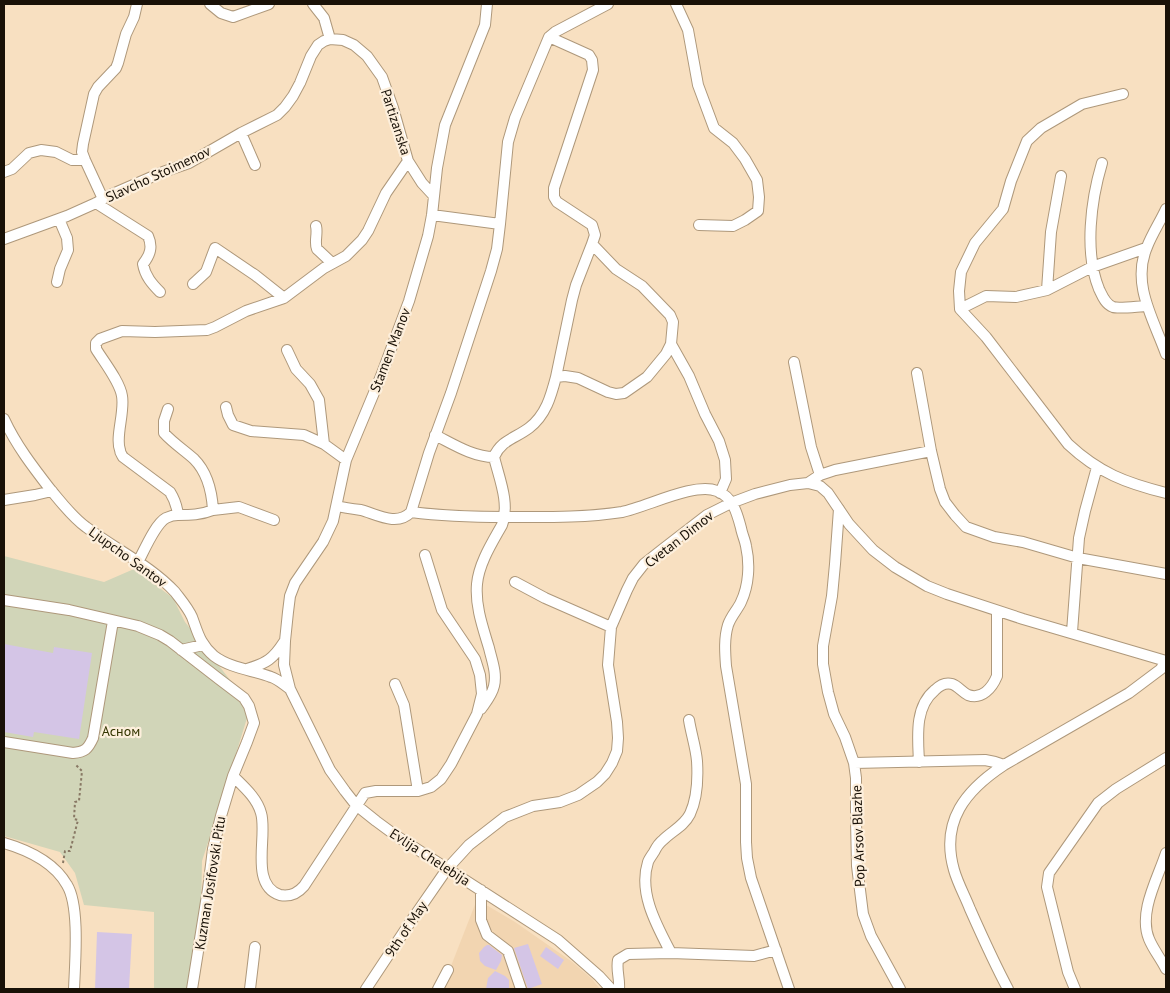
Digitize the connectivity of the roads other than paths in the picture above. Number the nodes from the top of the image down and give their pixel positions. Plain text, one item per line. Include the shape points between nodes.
1 (137, 4) edge
2 (210, 4) edge
3 (269, 4) edge
4 (313, 4) edge
5 (323, 4) edge
6 (487, 4) edge
7 (608, 4) edge
8 (676, 4) edge
9 (324, 18) junction
10 (549, 37) junction
11 (330, 39) junction
12 (1123, 94) dead end
13 (241, 133) junction
14 (85, 160) junction
15 (408, 161) junction
16 (1102, 163) dead end
17 (255, 165) dead end
18 (4, 172) edge
19 (1061, 176) dead end
20 (434, 196) junction
21 (99, 201) junction
22 (1166, 209) edge
23 (432, 215) junction
24 (59, 219) junction
25 (500, 224) junction
26 (699, 225) dead end
27 (316, 226) dead end
28 (4, 239) edge
29 (592, 244) junction
30 (1146, 248) junction
31 (332, 264) junction
32 (1092, 267) junction
33 (57, 282) dead end
34 (193, 284) dead end
35 (1047, 290) junction
36 (160, 292) dead end
37 (284, 298) junction
38 (1147, 306) junction
39 (960, 309) junction
40 (671, 344) junction
41 (288, 350) dead end
42 (1166, 354) edge
43 (794, 362) dead end
44 (917, 372) dead end
45 (556, 377) junction
46 (226, 407) dead end
47 (168, 409) dead end
48 (4, 419) edge
49 (435, 435) junction
50 (324, 444) junction
51 (931, 451) junction
52 (494, 457) junction
53 (346, 460) junction
54 (1096, 467) junction
55 (820, 476) junction
56 (808, 483) junction
57 (52, 491) junction
58 (720, 492) junction
59 (1166, 494) edge
60 (4, 500) edge
61 (731, 503) junction
62 (337, 506) junction
63 (213, 510) junction
64 (839, 510) junction
65 (410, 512) junction
66 (178, 515) junction
67 (505, 517) junction
68 (274, 520) dead end
69 (425, 555) dead end
70 (1078, 558) junction
71 (138, 562) junction
72 (1166, 574) edge
73 (515, 582) dead end
74 (4, 600) edge
75 (997, 611) junction
76 (113, 621) junction
77 (611, 627) junction
78 (1072, 632) junction
79 (285, 641) junction
80 (203, 645) junction
81 (181, 650) junction
82 (1165, 661) edge
83 (246, 669) junction
84 (395, 684) dead end
85 (290, 689) junction
86 (477, 714) junction
87 (689, 720) dead end
88 (4, 742) edge
89 (1166, 758) edge
90 (919, 762) junction
91 (854, 763) junction
92 (1004, 764) junction
93 (233, 776) junction
94 (418, 791) junction
95 (356, 805) junction
96 (4, 843) edge
97 (1166, 853) edge
98 (447, 869) junction
99 (481, 890) junction
100 (255, 947) dead end
101 (776, 950) junction
102 (670, 952) junction
103 (1166, 969) edge
104 (448, 970) dead end
105 (74, 989) edge
106 (192, 989) edge
107 (250, 989) edge
108 (366, 989) edge
109 (438, 989) edge
110 (521, 989) edge
111 (611, 989) edge
112 (619, 989) edge
113 (789, 989) edge
114 (900, 989) edge
115 (1008, 989) edge
116 (1075, 989) edge

1 - 14 street via 116,68 94,94 83,144
2 - 3 street via 233,17
4 - 9 street
5 - 9 street
6 - 20 street, Stamen Manov via 485,26 445,125
7 - 10 street
8 - 26 street via 688,30 698,85 714,128 733,143 745,159 757,180 759,197 758,211 733,226
9 - 11 street
10 - 25 street via 508,142
10 - 29 street via 584,52 592,60 593,70 554,188 554,197 592,225 595,235
11 - 13 street, Slavcho Stoimenov via 318,45 285,107 277,115
11 - 15 street, Partizanska via 354,45 367,56 382,77
12 - 39 street via 1082,104 1041,128 1027,141 1003,209 975,243 961,272
13 - 17 street
13 - 21 street, Slavcho Stoimenov via 189,163
14 - 18 street via 72,160 56,152 41,150 29,153
14 - 21 street
15 - 20 street, Partizanska
15 - 31 street via 386,192 362,240
16 - 32 street via 1091,218
19 - 35 street via 1051,232
20 - 23 street, Stamen Manov
21 - 24 street, Slavcho Stoimenov
21 - 36 street via 148,236 150,255 143,264 144,271
22 - 30 street
23 - 25 street
23 - 53 street, Stamen Manov via 406,310
24 - 28 street, Slavcho Stoimenov
24 - 33 street via 68,250
25 - 49 street via 491,271
27 - 31 street via 316,247
29 - 40 street via 616,269 642,286 670,315 673,322
29 - 45 street via 576,285
30 - 32 street
30 - 38 street via 1141,278
31 - 37 street
32 - 35 street
32 - 38 street via 1107,303 1114,308
34 - 37 street via 206,272 216,248
35 - 39 street via 1016,297 986,296
37 - 66 street via 246,311 216,328 122,331 96,343 96,349 122,395 120,450 124,457 170,492
38 - 42 street
39 - 54 street via 986,337 1068,444
40 - 45 street via 647,377 624,393 608,392 578,378
40 - 58 street via 721,447 726,479
41 - 50 street via 296,369 319,400
43 - 55 street
44 - 51 street
45 - 52 street via 547,406 539,418 530,428 506,441
46 - 50 street via 233,425 251,431 304,435
47 - 63 street via 164,433 200,466 212,496
48 - 57 street, Ljupcho Santov via 23,454
49 - 52 street via 469,452
49 - 65 street
50 - 53 street
51 - 55 street via 835,470
51 - 70 street via 945,502 966,527
52 - 67 street
53 - 62 street, Stamen Manov
54 - 59 street
54 - 70 street via 1079,538
55 - 56 street
56 - 61 street, Cvetan Dimov via 755,494
56 - 64 street via 820,486
57 - 60 street
57 - 71 street, Ljupcho Santov via 85,527
58 - 61 street
58 - 67 street via 706,489 689,492 601,515
61 - 77 street, Cvetan Dimov via 707,515 644,564 626,590
61 - 101 street via 738,514 748,567 741,601 728,624 725,659 746,784 750,878
62 - 65 street via 394,519
62 - 79 street, Stamen Manov via 323,542 295,583 290,596
63 - 66 street
63 - 68 street via 239,507
64 - 75 street via 873,550 911,578
64 - 91 street, Pop Arsov Blazhe via 823,664 834,714
65 - 67 street
66 - 71 street via 164,518
67 - 86 street via 481,566 477,585 495,677 490,696
69 - 86 street via 442,610 475,659 482,694
70 - 72 street
70 - 78 street
71 - 80 street, Ljupcho Santov via 166,583 185,605
73 - 77 street
74 - 76 street, Kuzman Josifovski Pitu
75 - 78 street
75 - 90 street via 997,676 994,683 978,696 967,694 952,684 942,684 932,691 921,707
76 - 81 street, Kuzman Josifovski Pitu via 160,635
76 - 88 street via 89,746 82,752 73,753
77 - 98 street, Cvetan Dimov via 608,665 618,738 617,751 605,774 578,795 505,817 469,845
78 - 82 street
79 - 83 street via 263,664
79 - 85 street, Stamen Manov via 284,665
80 - 81 street
80 - 83 street, Ljupcho Santov via 222,662
81 - 93 street, Kuzman Josifovski Pitu via 244,698 249,706 254,723
82 - 92 street via 1161,669 1129,693
83 - 85 street, Ljupcho Santov via 273,677
84 - 94 street via 404,705
85 - 95 street, Evlija Chelebija via 330,770
86 - 94 street via 441,779 432,787
87 - 102 street via 697,760 691,813 656,848 648,862 645,883 651,909
89 - 116 street via 1098,803 1049,873 1047,887
90 - 91 street
90 - 92 street via 985,760
91 - 114 street, Pop Arsov Blazhe via 857,866 863,914 871,936
92 - 115 street via 974,789 960,807 950,841 959,884
93 - 95 street via 258,804 262,816 261,862 264,877 275,893 284,896 293,895 304,886
93 - 106 street, Kuzman Josifovski Pitu via 213,848
94 - 95 street via 365,793
95 - 98 street, Evlija Chelebija
96 - 105 street via 30,852 51,866 68,886 76,925
97 - 103 street via 1146,916 1148,938
98 - 99 street, Evlija Chelebija
98 - 108 street, 9th of May
99 - 110 street via 481,920 487,935 508,951
99 - 111 street, Evlija Chelebija via 558,940
100 - 107 street
101 - 102 street via 754,956
101 - 113 street
102 - 112 street via 628,954 618,960
104 - 109 street

